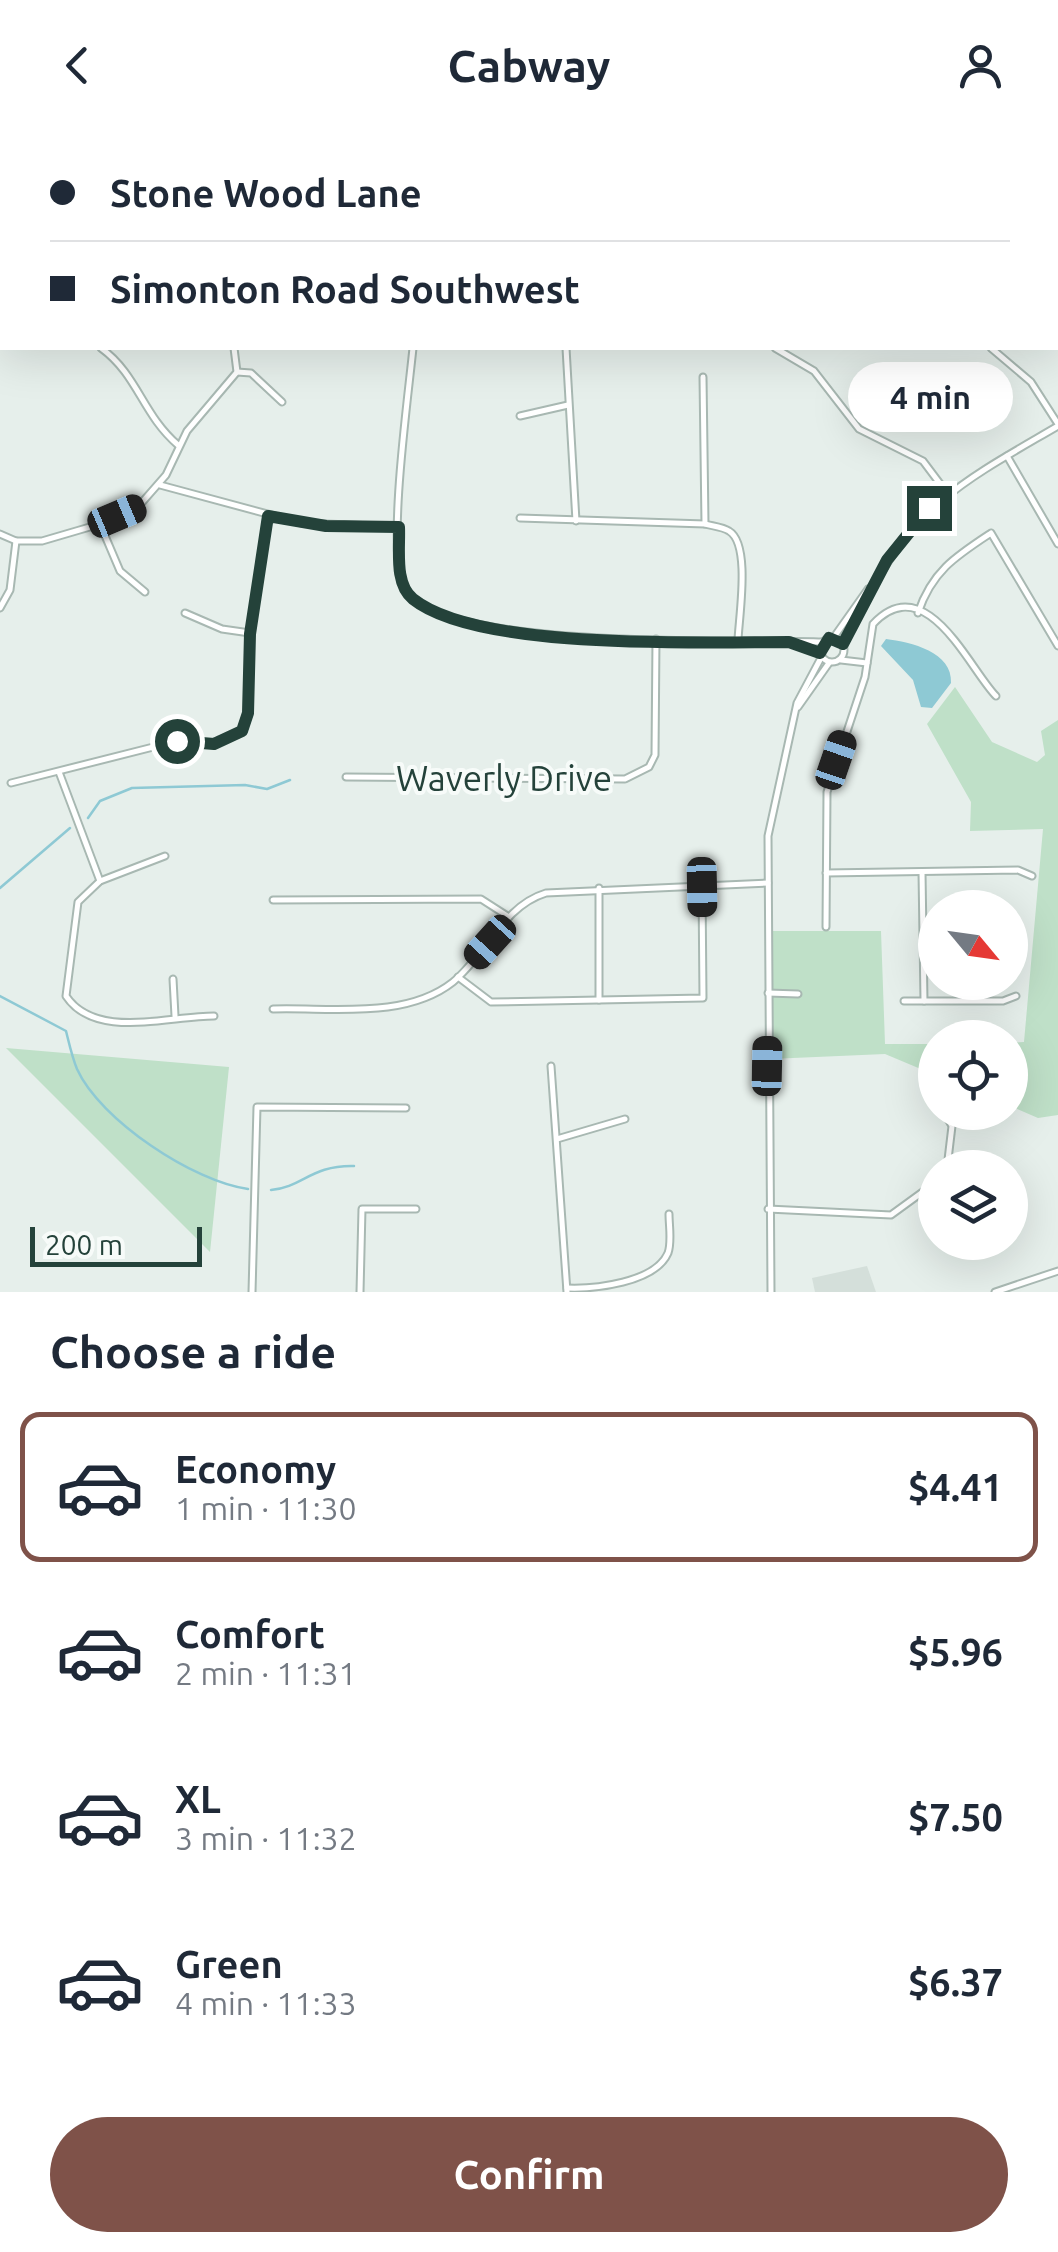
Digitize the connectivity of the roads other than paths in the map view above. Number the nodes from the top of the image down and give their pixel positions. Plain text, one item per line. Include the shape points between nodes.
1 (103, 350) edge
2 (234, 350) edge
3 (412, 350) edge
4 (566, 350) edge
5 (777, 350) edge
6 (993, 350) edge
7 (236, 372) junction
8 (703, 377) dead end
9 (282, 402) dead end
10 (568, 405) junction
11 (520, 416) dead end
12 (1058, 425) edge
13 (178, 446) junction
14 (1007, 456) junction
15 (160, 485) junction
16 (947, 494) junction
17 (268, 516) junction
18 (520, 518) dead end
19 (576, 521) junction
20 (100, 524) junction
21 (705, 524) junction
22 (399, 527) junction
23 (0, 534) edge
24 (16, 541) junction
25 (1058, 544) edge
26 (874, 582) junction
27 (145, 592) dead end
28 (0, 608) edge
29 (185, 613) dead end
30 (918, 613) junction
31 (250, 634) junction
32 (833, 638) junction
33 (656, 639) junction
34 (738, 640) junction
35 (789, 642) junction
36 (822, 642) junction
37 (1058, 646) edge
38 (843, 647) junction
39 (821, 655) junction
40 (839, 660) junction
41 (856, 660) junction
42 (830, 662) junction
43 (868, 663) junction
44 (996, 696) dead end
45 (796, 709) junction
46 (58, 772) junction
47 (346, 777) dead end
48 (12, 782) dead end
49 (165, 856) dead end
50 (922, 872) junction
51 (826, 873) junction
52 (1032, 876) dead end
53 (100, 881) junction
54 (768, 883) junction
55 (702, 887) junction
56 (599, 888) junction
57 (273, 900) dead end
58 (509, 916) junction
59 (826, 927) dead end
60 (458, 977) junction
61 (173, 979) dead end
62 (768, 993) junction
63 (798, 994) dead end
64 (599, 1000) junction
65 (1006, 1000) edge
66 (904, 1001) dead end
67 (924, 1001) junction
68 (273, 1008) dead end
69 (175, 1016) junction
70 (214, 1016) dead end
71 (552, 1066) dead end
72 (406, 1108) dead end
73 (624, 1119) dead end
74 (556, 1138) junction
75 (918, 1195) edge
76 (768, 1208) junction
77 (416, 1209) dead end
78 (669, 1214) dead end
79 (1058, 1271) edge
80 (567, 1290) edge
81 (252, 1292) edge
82 (360, 1292) edge
83 (770, 1292) edge
84 (996, 1292) edge

1 - 13 street via 123,366 147,414
2 - 7 street
3 - 22 street
4 - 10 street
5 - 16 street via 814,371 860,429 924,461
6 - 12 street via 1031,382
7 - 9 street via 251,373
7 - 13 street
8 - 21 street
10 - 11 street
10 - 19 street
12 - 14 street
13 - 15 street
14 - 16 street
14 - 25 street
15 - 17 street
15 - 20 street via 138,508
16 - 26 street via 901,540
17 - 22 street via 326,526
17 - 31 street
18 - 19 street
19 - 21 street
20 - 24 street
20 - 27 street via 120,571
21 - 34 street via 730,531 740,544
22 - 33 street via 402,585 433,610 498,630
23 - 24 street
24 - 28 street via 10,590
26 - 32 street
26 - 38 street
29 - 31 street
30 - 37 street via 937,572 991,533
30 - 43 street via 895,610 878,619
30 - 44 street via 950,629
31 - 46 street via 248,713 236,736 214,744 177,741
32 - 36 street
32 - 38 street
33 - 34 street
33 - 47 street, Waverly Drive via 655,755 640,774
34 - 35 street
35 - 36 street
35 - 39 street
36 - 39 street
38 - 40 street
38 - 41 street
39 - 42 street
39 - 45 street
40 - 41 street
40 - 42 street
41 - 43 street
42 - 45 street
43 - 51 street via 826,792
45 - 54 street via 768,836
46 - 48 street
46 - 53 street
49 - 53 street
50 - 51 street
50 - 52 street via 1018,870
50 - 67 street
51 - 59 street
53 - 69 street via 78,902 66,996 81,1014 102,1022
54 - 55 street
54 - 62 street
55 - 56 street
55 - 64 street via 703,998
56 - 58 street via 546,892
56 - 64 street
57 - 58 street via 481,899
58 - 60 street
60 - 64 street via 491,1002
60 - 68 street via 440,992 404,1005
61 - 69 street
62 - 63 street
62 - 76 street
65 - 67 street
66 - 67 street
69 - 70 street
71 - 74 street
72 - 81 street via 257,1108
73 - 74 street
74 - 80 street
75 - 76 street via 890,1216
76 - 83 street
77 - 82 street via 362,1209
78 - 80 street via 668,1252 652,1270
79 - 84 street

